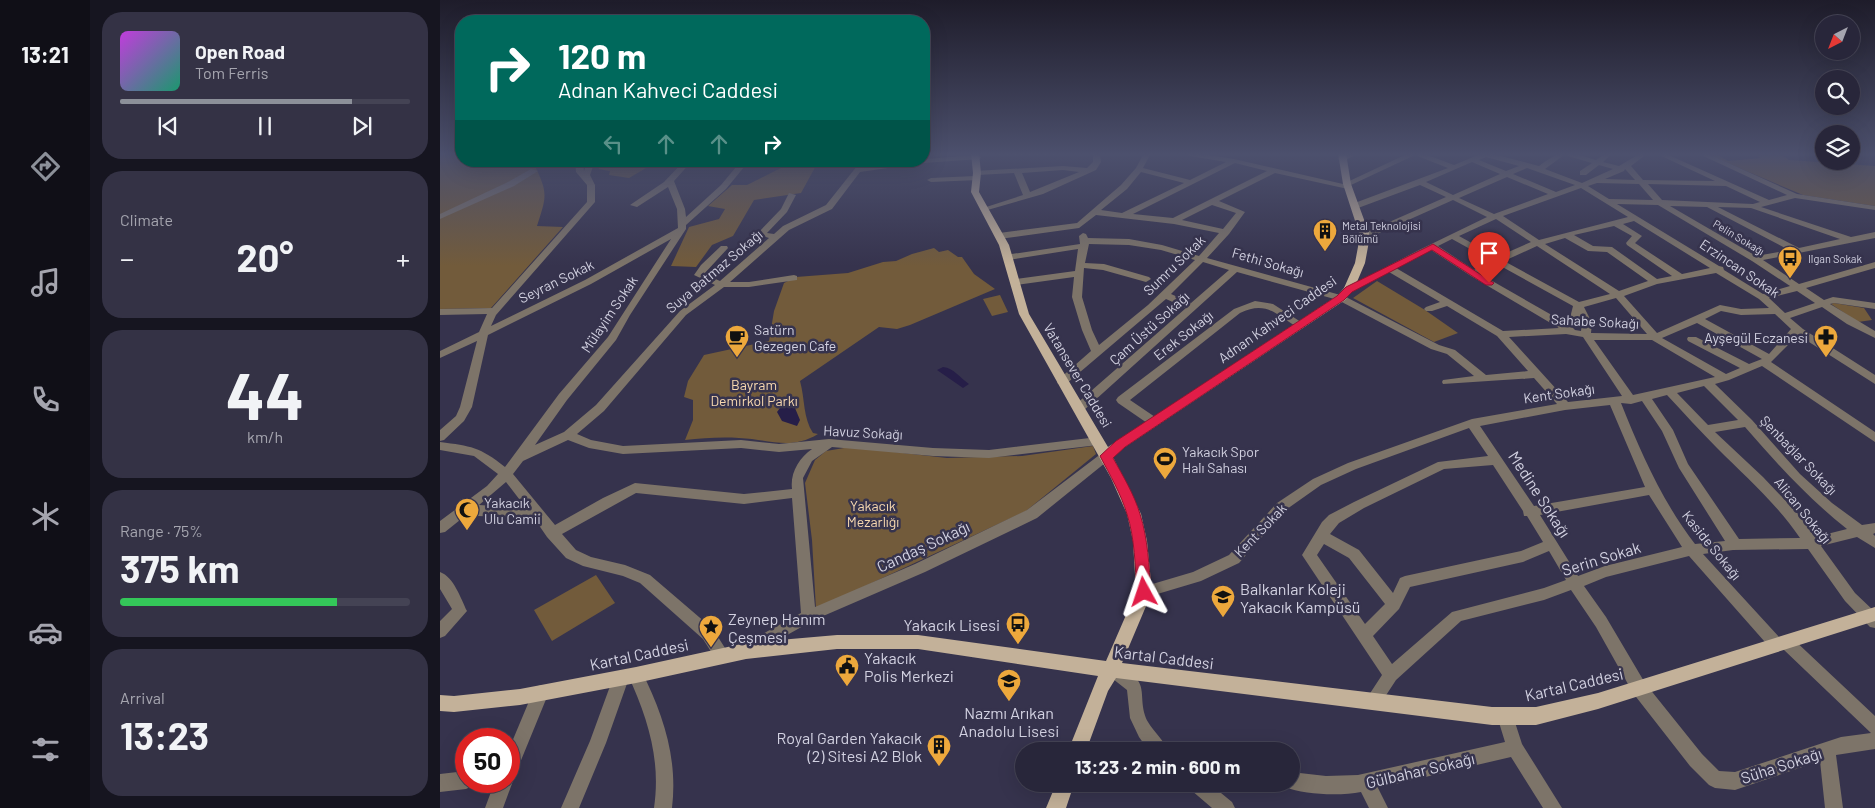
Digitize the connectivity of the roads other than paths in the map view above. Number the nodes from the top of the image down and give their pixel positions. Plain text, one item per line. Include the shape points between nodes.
1 (497, 191) edge
2 (590, 191) edge
3 (656, 191) edge
4 (674, 191) edge
5 (719, 191) edge
6 (842, 191) edge
7 (976, 191) edge
8 (1026, 191) edge
9 (1043, 191) edge
10 (1120, 191) edge
11 (1173, 191) edge
12 (1235, 191) edge
13 (1350, 191) edge
14 (1396, 191) edge
15 (1438, 191) edge
16 (1470, 191) edge
17 (1547, 191) edge
18 (1569, 191) edge
19 (1591, 191) edge
20 (1649, 191) edge
21 (1741, 191) edge
22 (1783, 191) edge
23 (792, 195) dead end
24 (1557, 195) junction
25 (1028, 196) junction
26 (1795, 196) junction
27 (1453, 198) junction
28 (1608, 201) junction
29 (1213, 202) junction
30 (1768, 203) junction
31 (634, 204) dead end
32 (1660, 204) junction
33 (1707, 205) junction
34 (1355, 206) junction
35 (1753, 206) junction
36 (1875, 208) edge
37 (984, 209) junction
38 (1096, 212) junction
39 (1124, 215) junction
40 (1496, 216) junction
41 (440, 217) edge
42 (1636, 218) junction
43 (1174, 222) junction
44 (1616, 223) junction
45 (1079, 225) junction
46 (682, 227) junction
47 (1226, 232) junction
48 (1567, 235) junction
49 (999, 236) junction
50 (1365, 236) junction
51 (1875, 236) edge
52 (776, 237) junction
53 (1454, 237) junction
54 (1849, 240) junction
55 (1084, 243) junction
56 (1541, 243) junction
57 (1433, 247) junction
58 (724, 248) dead end
59 (1798, 251) junction
60 (1008, 258) junction
61 (1203, 258) junction
62 (1754, 259) junction
63 (1495, 260) junction
64 (1875, 264) edge
65 (1236, 268) junction
66 (1390, 268) junction
67 (1080, 269) junction
68 (1720, 269) junction
69 (1474, 274) junction
70 (1678, 276) junction
71 (794, 278) dead end
72 (1146, 279) dead end
73 (1016, 282) junction
74 (1654, 282) junction
75 (720, 284) junction
76 (1800, 288) junction
77 (1345, 294) junction
78 (1164, 295) junction
79 (1618, 296) junction
80 (1762, 297) junction
81 (1448, 302) junction
82 (1822, 303) junction
83 (1578, 306) junction
84 (1875, 306) edge
85 (1193, 307) junction
86 (1429, 309) dead end
87 (494, 311) junction
88 (440, 312) edge
89 (1782, 313) junction
90 (1697, 320) junction
91 (1299, 324) junction
92 (1564, 328) junction
93 (1797, 329) junction
94 (484, 331) junction
95 (1501, 334) junction
96 (1586, 335) junction
97 (1875, 335) edge
98 (1655, 337) junction
99 (1692, 339) dead end
100 (1098, 352) junction
101 (440, 355) edge
102 (1766, 361) junction
103 (1749, 368) junction
104 (1537, 374) junction
105 (1483, 378) junction
106 (1725, 378) junction
107 (1875, 380) edge
108 (1062, 382) junction
109 (1448, 382) dead end
110 (1706, 382) junction
111 (1669, 391) junction
112 (1645, 397) junction
113 (1631, 400) junction
114 (1614, 401) junction
115 (1564, 406) junction
116 (1080, 408) junction
117 (1154, 422) junction
118 (1472, 423) junction
119 (1748, 423) junction
120 (1706, 430) junction
121 (568, 435) junction
122 (440, 436) edge
123 (1875, 438) edge
124 (1098, 441) junction
125 (829, 443) junction
126 (440, 446) edge
127 (1106, 456) junction
128 (518, 458) junction
129 (1497, 460) junction
130 (506, 474) junction
131 (1317, 482) joint
132 (1652, 490) junction
133 (799, 493) junction
134 (469, 506) junction
135 (1529, 512) junction
136 (536, 513) junction
137 (440, 528) edge
138 (1875, 528) edge
139 (1858, 531) junction
140 (552, 533) junction
141 (1322, 536) junction
142 (1813, 543) junction
143 (1875, 543) edge
144 (1552, 544) junction
145 (1735, 545) junction
146 (1691, 550) junction
147 (440, 578) edge
148 (1575, 584) junction
149 (1144, 592) junction
150 (1394, 605) junction
151 (809, 616) junction
152 (1873, 617) edge
153 (440, 631) edge
154 (1364, 635) junction
155 (1782, 643) junction
156 (746, 651) junction
157 (722, 656) junction
158 (1111, 670) junction
159 (1391, 675) junction
160 (628, 677) junction
161 (1639, 688) junction
162 (540, 692) junction
163 (1373, 701) junction
164 (440, 702) edge
165 (1505, 716) junction
166 (1875, 727) edge
167 (1875, 741) edge
168 (520, 742) edge
169 (1080, 742) edge
170 (1152, 742) edge
171 (1515, 748) junction
172 (1826, 750) junction
173 (455, 782) edge
174 (1300, 782) edge
175 (1365, 782) junction
176 (440, 784) edge
177 (1062, 792) edge
178 (1207, 792) edge
179 (500, 793) edge
180 (494, 808) edge
181 (570, 808) edge
182 (663, 808) edge
183 (1056, 808) edge
184 (1226, 808) edge
185 (1379, 808) edge
186 (1554, 808) edge
187 (1834, 808) edge

1 - 41 street
2 - 87 street via 591,202 586,210
3 - 31 street
4 - 46 street via 682,209
5 - 46 street
6 - 52 street, Suya Batmaz Sokağı via 829,207 792,224
7 - 37 main road, Vatansever Caddesi
8 - 25 street
9 - 25 street
10 - 38 street
11 - 39 street
12 - 29 street
13 - 34 main road, Adnan Kahveci Caddesi
14 - 34 street
15 - 27 street
16 - 27 street
17 - 24 street
18 - 24 street
19 - 28 street, Erzincan Sokak
20 - 32 street, Pelin Sokağı
21 - 30 street
22 - 26 street
23 - 52 street via 784,210 761,234
24 - 40 street
25 - 37 street
26 - 30 street
26 - 36 street
27 - 40 street
27 - 50 street
28 - 32 street
28 - 42 street, Erzincan Sokak
29 - 43 street
29 - 47 street, Sumru Sokak via 1241,212
30 - 35 street
32 - 33 street
32 - 62 street, Pelin Sokağı
33 - 35 street
33 - 59 street
34 - 50 main road, Adnan Kahveci Caddesi
35 - 54 street
37 - 49 main road, Vatansever Caddesi
38 - 39 street
38 - 45 street
39 - 43 street
40 - 53 street
40 - 56 street
42 - 44 street
42 - 68 street, Erzincan Sokak
43 - 47 street
44 - 48 street
44 - 70 street via 1638,236 1630,242 1633,246
45 - 49 street
45 - 55 street
46 - 94 street, Seyran Sokak via 588,282
46 - 128 street, Mülayim Sokak via 612,338
47 - 61 street, Sumru Sokak
48 - 56 street
48 - 74 street via 1591,249 1609,249
49 - 60 main road, Vatansever Caddesi
50 - 77 main road, Adnan Kahveci Caddesi via 1360,263
51 - 54 street
52 - 75 street, Suya Batmaz Sokağı
53 - 57 street
53 - 63 street
54 - 59 street
55 - 60 street, Fethi Sokağı
55 - 61 street, Fethi Sokağı via 1135,243
55 - 67 street
56 - 63 street
56 - 79 street
57 - 66 street
57 - 69 street
58 - 75 street via 704,266 700,275
59 - 62 street
60 - 73 main road, Vatansever Caddesi
61 - 65 street, Fethi Sokağı
61 - 78 street, Sumru Sokak
62 - 76 street, Pelin Sokağı
63 - 69 street
63 - 83 street
64 - 76 street
65 - 77 street, Fethi Sokağı
65 - 85 street, Çam Üstü Sokağı
66 - 77 street
66 - 81 street
67 - 72 street via 1104,267
67 - 73 street
67 - 100 street via 1077,297
68 - 70 street
68 - 80 street, Erzincan Sokak
69 - 92 street
70 - 74 street
71 - 75 street via 745,285
73 - 108 main road, Vatansever Caddesi via 1024,314
74 - 79 street
75 - 121 street, Suya Batmaz Sokağı via 683,313 600,408
76 - 80 street
76 - 82 street, Pelin Sokağı
77 - 91 main road, Adnan Kahveci Caddesi
77 - 105 street, Fethi Sokağı via 1435,347 1451,352
78 - 85 street
78 - 100 street, Sumru Sokak
79 - 83 street
79 - 98 street
80 - 89 street, Erzincan Sokak
81 - 86 street
81 - 95 street
82 - 84 street via 1834,300
82 - 89 street
82 - 97 street, Pelin Sokağı
83 - 92 street via 1576,315
83 - 96 street via 1587,323
85 - 116 street, Çam Üstü Sokağı
87 - 88 street
87 - 94 street
89 - 90 street, Sahabe Sokağı via 1720,308
89 - 93 street, Erzincan Sokak
90 - 98 street, Sahabe Sokağı
90 - 102 street via 1751,347
91 - 117 main road, Adnan Kahveci Caddesi
91 - 117 street, Erek Sokağı via 1259,302 1238,311 1122,400
92 - 96 street
93 - 102 street, Kent Sokağı
93 - 107 street, Erzincan Sokak
94 - 101 street, Seyran Sokak
94 - 122 street via 466,407 460,418
95 - 96 street, Sahabe Sokağı via 1566,331
95 - 104 street
96 - 98 street, Sahabe Sokağı
96 - 113 street
98 - 106 street
99 - 103 street
100 - 108 street, Sumru Sokak
102 - 103 street, Kent Sokağı
102 - 123 street
103 - 106 street, Kent Sokağı
104 - 105 street
104 - 115 street
105 - 109 street
106 - 110 street, Kent Sokağı
108 - 116 main road, Vatansever Caddesi
110 - 111 street, Kent Sokağı
110 - 119 street, Şenbağlar Sokağı
111 - 112 street, Kent Sokağı
111 - 120 street, Alican Sokağı
112 - 113 street, Kent Sokağı
112 - 145 street via 1667,430 1683,465
113 - 114 street, Kent Sokağı
114 - 115 street, Kent Sokağı
114 - 132 street, Kaside Sokağı
115 - 118 street, Kent Sokağı
116 - 124 main road, Vatansever Caddesi
117 - 127 main road, Adnan Kahveci Caddesi
118 - 129 street, Medine Sokağı
118 - 131 street, Kent Sokağı via 1352,466
119 - 120 street
119 - 139 street, Şenbağlar Sokağı via 1796,477
120 - 142 street, Alican Sokağı via 1759,480
121 - 125 street, Havuz Sokağı via 589,444 623,450 741,444 779,448
121 - 128 street, Suya Batmaz Sokağı
124 - 125 street, Havuz Sokağı via 989,454
124 - 127 main road, Vatansever Caddesi
125 - 133 street via 808,458 797,478
126 - 130 street via 478,453
127 - 149 main road, Vatansever Caddesi via 1134,514 1140,541
127 - 151 street, Candaş Sokağı via 1032,514 920,568
128 - 130 street, Mülayim Sokak
129 - 135 street, Medine Sokağı
129 - 141 street via 1442,465 1334,519
130 - 134 street, Mülayim Sokak
130 - 136 street
131 - 149 street, Kent Sokak via 1282,506 1234,559 1196,577
132 - 135 street
132 - 146 street, Kaside Sokağı
133 - 140 street via 744,500 635,488
133 - 151 street
134 - 136 street via 478,511
134 - 137 street, Mülayim Sokak
135 - 144 street, Medine Sokağı
136 - 140 street
138 - 139 street, Serin Sokak
139 - 142 street, Serin Sokak
139 - 143 street, Şenbağlar Sokağı
140 - 157 street via 571,554 645,580 708,634
141 - 150 street via 1354,554
141 - 154 street via 1308,555
142 - 145 street, Serin Sokak
142 - 152 street, Alican Sokağı via 1850,597
144 - 148 street, Medine Sokağı
144 - 150 street via 1523,556 1405,582
145 - 146 street, Serin Sokak
146 - 148 street, Serin Sokak via 1605,572
146 - 155 street, Kaside Sokağı
147 - 153 street via 460,610
148 - 159 street, Serin Sokak via 1457,616
148 - 161 street, Medine Sokağı
149 - 158 main road, Vatansever Caddesi
150 - 154 street
151 - 156 street, Candaş Sokağı
152 - 155 main road, Kartal Caddesi
154 - 159 street
155 - 161 main road, Kartal Caddesi
155 - 166 street, Kaside Sokağı
156 - 157 main road, Kartal Caddesi
156 - 158 main road, Kartal Caddesi via 837,642 918,642
157 - 160 main road, Kartal Caddesi
158 - 163 main road, Kartal Caddesi
158 - 169 main road, Vatansever Caddesi
158 - 170 street via 1131,680 1137,716
159 - 163 street, Serin Sokak
160 - 162 main road, Kartal Caddesi
160 - 181 street
160 - 182 street via 647,697 660,735 666,791
161 - 165 main road, Kartal Caddesi via 1536,716
161 - 172 street, Süha Sokağı via 1715,779 1735,781
162 - 164 main road, Kartal Caddesi via 454,704
162 - 168 street
163 - 165 main road, Kartal Caddesi
165 - 171 street
167 - 172 street, Süha Sokağı
171 - 175 street, Gülbahar Sokağı
171 - 186 street
172 - 187 street
173 - 176 street
174 - 175 street, Gülbahar Sokağı via 1326,785
175 - 185 street
177 - 183 main road
178 - 184 street
179 - 180 street

